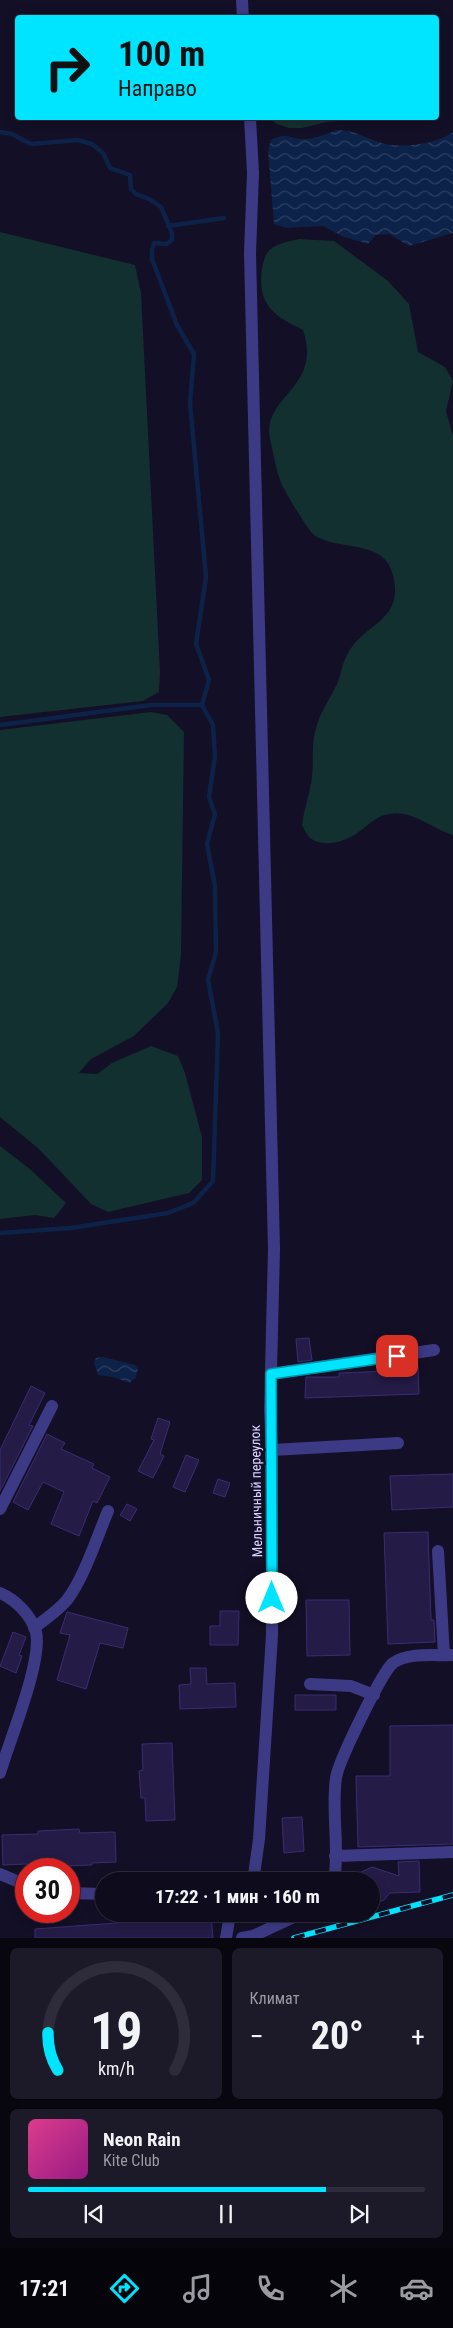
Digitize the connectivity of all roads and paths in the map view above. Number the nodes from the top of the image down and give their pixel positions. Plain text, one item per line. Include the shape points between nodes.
1 (242, 0) edge
2 (243, 15) edge
3 (250, 120) edge
4 (434, 1350) dead end
5 (271, 1374) junction
6 (52, 1406) dead end
7 (398, 1443) dead end
8 (272, 1450) junction
9 (0, 1509) edge
10 (108, 1511) dead end
11 (438, 1551) dead end
12 (0, 1594) edge
13 (34, 1628) junction
14 (449, 1655) edge
15 (310, 1684) dead end
16 (374, 1695) junction
17 (0, 1773) edge
18 (453, 1852) edge
19 (335, 1856) junction
20 (255, 1872) edge
21 (334, 1872) edge
22 (0, 1874) edge
23 (15, 1880) edge
24 (80, 1893) edge
25 (95, 1894) edge
26 (229, 1922) edge
27 (283, 1922) edge
28 (226, 1938) edge
29 (242, 1938) edge

1 - 2 street
3 - 5 street, Мельничный переулок via 253,172 250,253 274,1249
4 - 5 street
5 - 8 street, Мельничный переулок
6 - 9 street
7 - 8 street
8 - 20 street, Мельничный переулок via 271,1644 260,1838
10 - 13 street via 76,1586 58,1610
11 - 14 street
12 - 13 street via 20,1607
13 - 17 street via 36,1648 32,1676
14 - 16 street via 412,1657 394,1663
15 - 16 street via 352,1686
16 - 19 street via 338,1770
18 - 19 street
19 - 21 street
22 - 23 street
24 - 25 street
26 - 28 street
27 - 29 street

